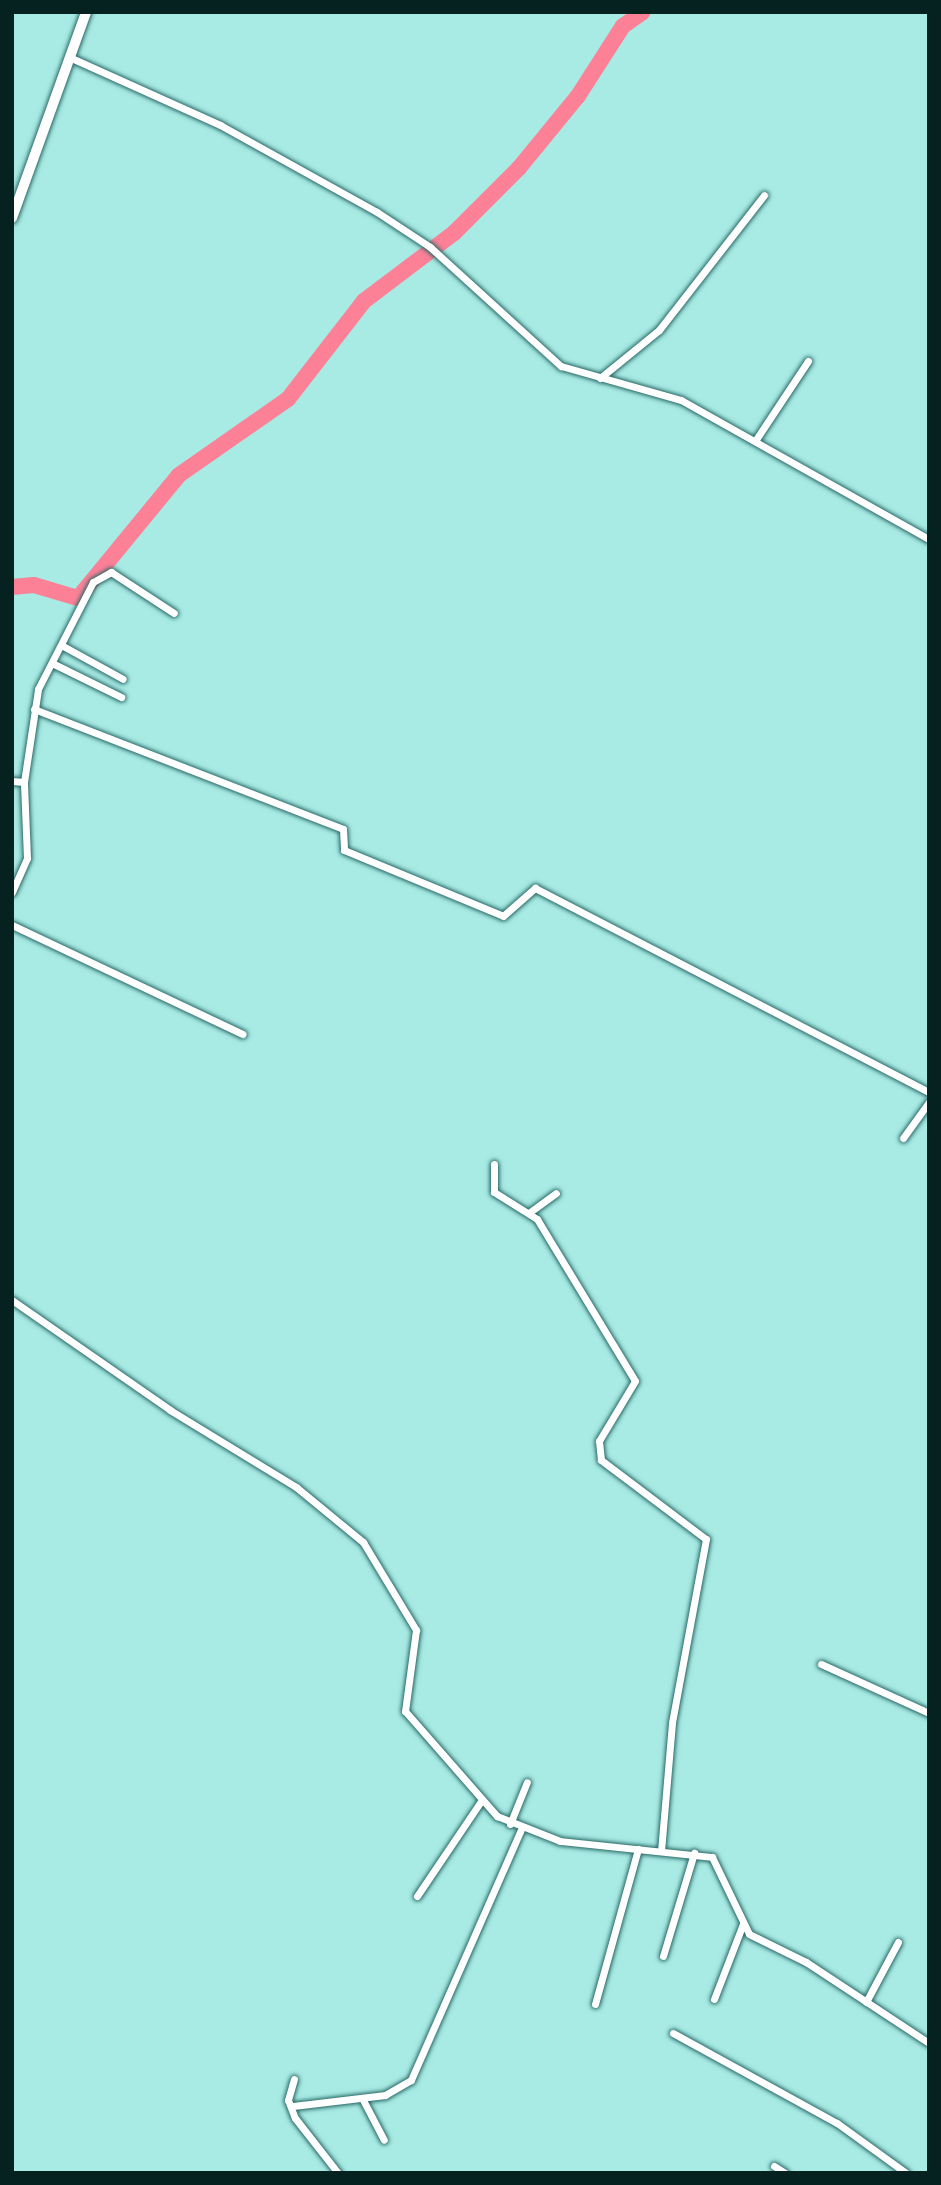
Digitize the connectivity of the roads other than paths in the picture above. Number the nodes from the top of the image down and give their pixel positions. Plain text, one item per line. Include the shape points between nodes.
1 (86, 12) edge
2 (69, 57) junction
3 (764, 195) dead end
4 (12, 218) edge
5 (808, 361) dead end
6 (600, 378) junction
7 (755, 441) junction
8 (929, 539) edge
9 (174, 613) dead end
10 (63, 646) junction
11 (54, 664) junction
12 (123, 679) dead end
13 (121, 697) dead end
14 (34, 709) junction
15 (12, 780) edge
16 (24, 782) junction
17 (12, 892) edge
18 (12, 925) edge
19 (243, 1034) dead end
20 (929, 1092) edge
21 (929, 1102) edge
22 (903, 1138) dead end
23 (494, 1164) dead end
24 (556, 1193) dead end
25 (530, 1212) junction
26 (12, 1300) edge
27 (821, 1664) dead end
28 (929, 1713) edge
29 (527, 1782) dead end
30 (481, 1801) junction
31 (510, 1824) junction
32 (521, 1830) junction
33 (638, 1849) junction
34 (661, 1851) junction
35 (694, 1853) junction
36 (417, 1896) dead end
37 (743, 1924) junction
38 (898, 1942) dead end
39 (663, 1956) dead end
40 (714, 1999) dead end
41 (866, 2002) junction
42 (595, 2004) dead end
43 (673, 2033) dead end
44 (929, 2043) edge
45 (294, 2079) dead end
46 (362, 2098) junction
47 (293, 2106) junction
48 (384, 2140) dead end
49 (774, 2166) dead end
50 (338, 2173) edge
51 (785, 2173) edge
52 (905, 2173) edge

1 - 2 street
2 - 4 street
2 - 6 street via 252,141 432,249 543,354
3 - 6 street via 659,330
5 - 7 street
6 - 7 street via 661,390
7 - 8 street
9 - 10 street via 103,572
10 - 11 street
10 - 12 street
11 - 13 street
11 - 14 street
14 - 16 street
14 - 20 street via 343,829 341,849 503,916 535,888
15 - 16 street
16 - 17 street via 27,858
18 - 19 street
21 - 22 street
23 - 25 street via 494,1192
24 - 25 street
25 - 34 street via 635,1381 599,1441 601,1460 695,1526 708,1547 671,1723
26 - 30 street via 170,1410 296,1488 363,1542 416,1630 405,1711
27 - 28 street via 902,1695
29 - 31 street
30 - 31 street
30 - 36 street
31 - 32 street
32 - 33 street
32 - 46 street via 481,1910 420,2068 393,2092
33 - 34 street
33 - 42 street
34 - 35 street
35 - 37 street via 716,1861
35 - 39 street
37 - 40 street
37 - 41 street via 761,1941
38 - 41 street
41 - 44 street
43 - 52 street via 837,2123
45 - 47 street
46 - 47 street
46 - 48 street
47 - 50 street via 306,2136
49 - 51 street

